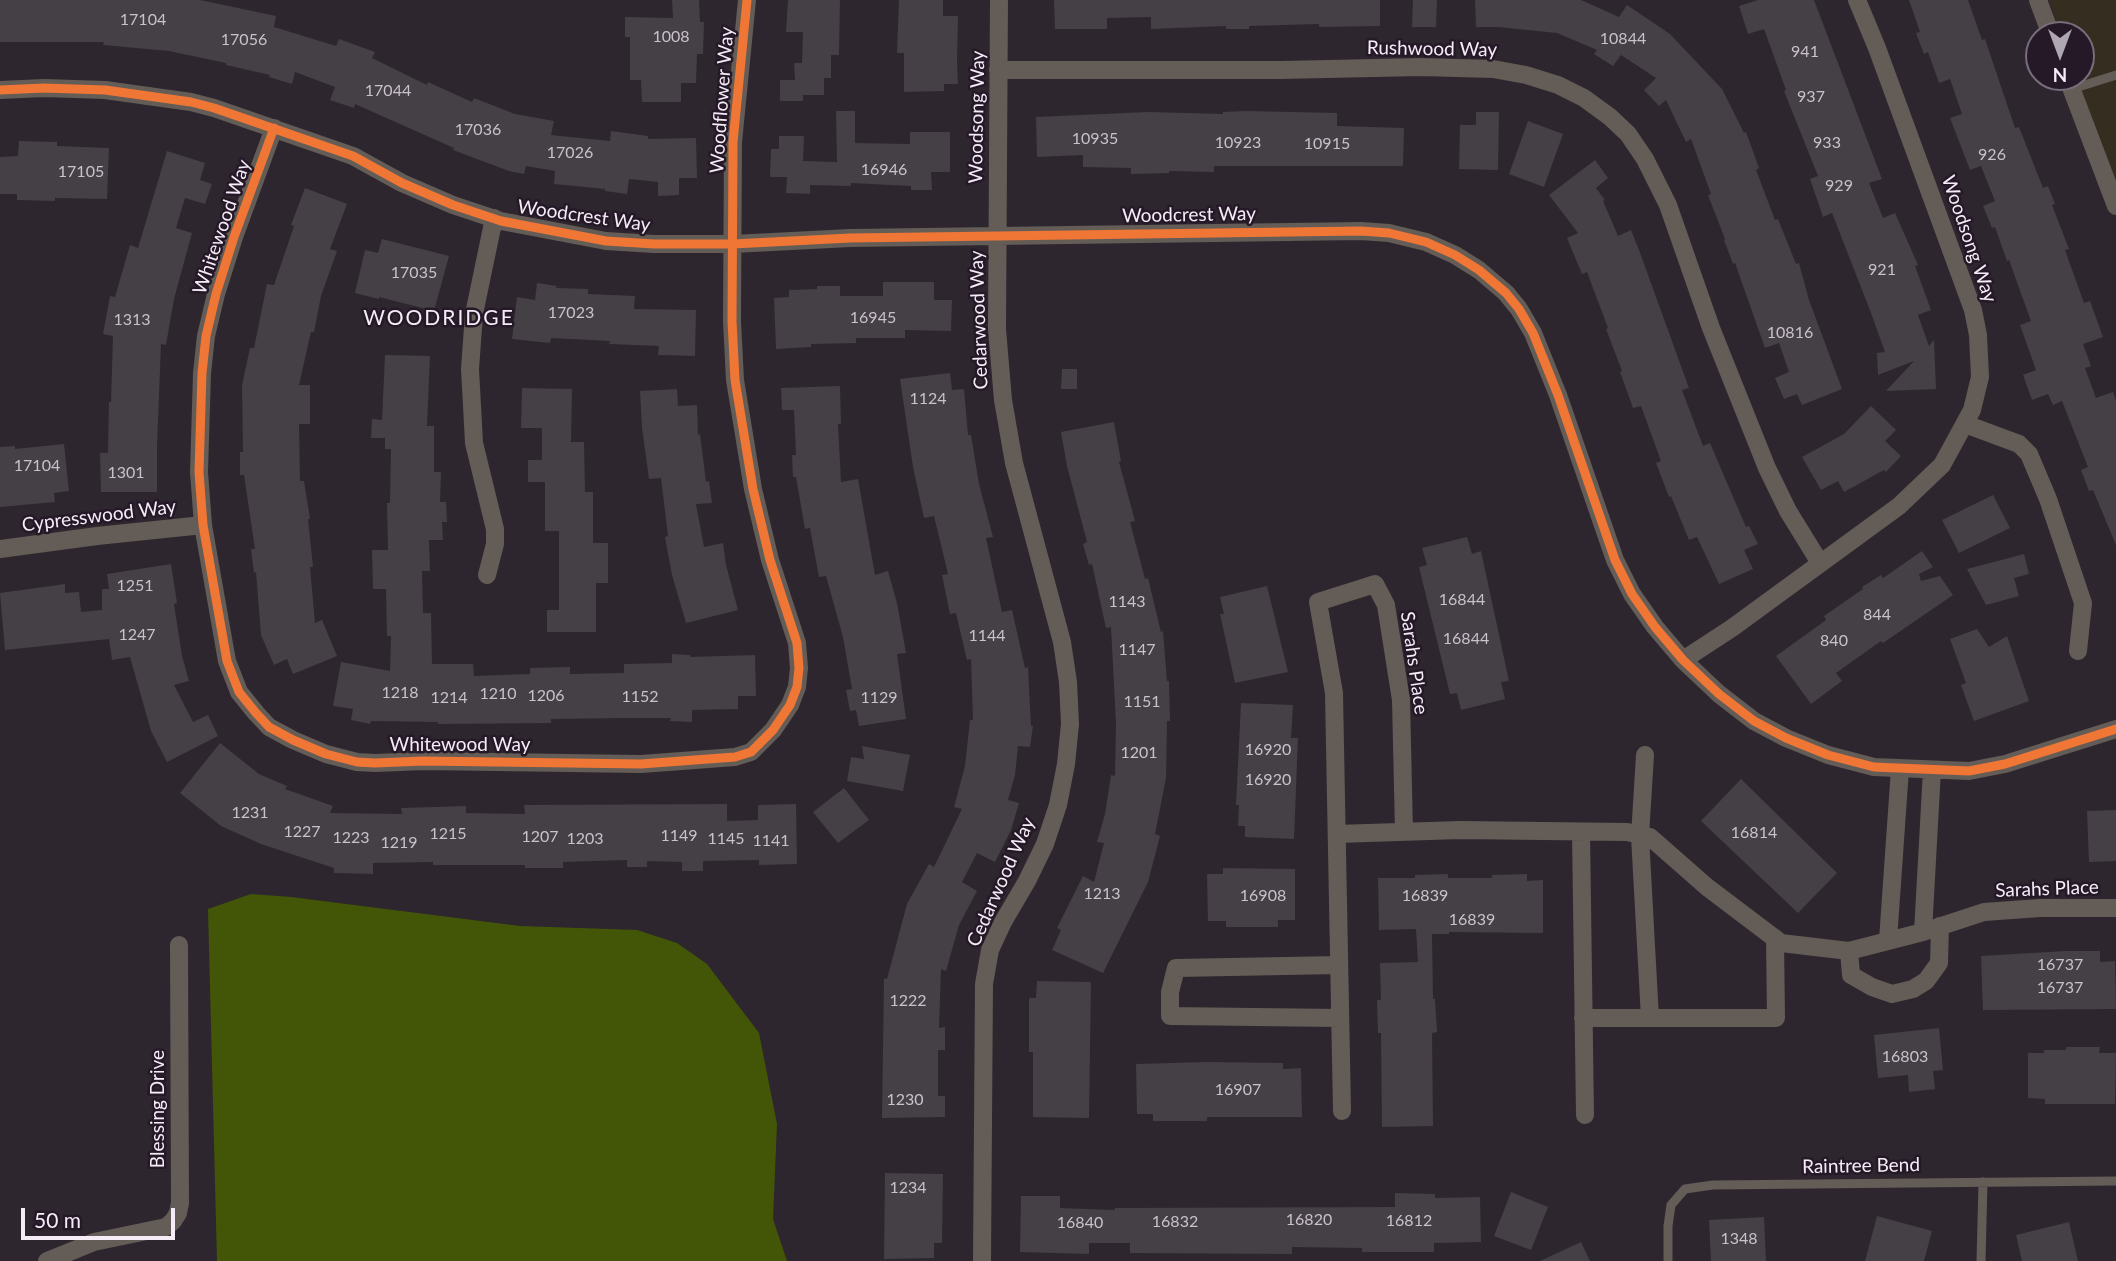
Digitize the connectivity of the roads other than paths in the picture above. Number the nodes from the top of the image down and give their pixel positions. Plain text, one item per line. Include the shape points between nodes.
1 (747, 0) edge
2 (999, 0) edge
3 (1857, 0) edge
4 (2038, 0) edge
5 (2046, 21) edge
6 (998, 70) junction
7 (2116, 75) edge
8 (2095, 79) edge
9 (0, 90) edge
10 (2072, 91) edge
11 (274, 128) junction
12 (2116, 206) edge
13 (494, 218) junction
14 (996, 235) junction
15 (733, 244) junction
16 (1965, 424) junction
17 (203, 525) junction
18 (0, 549) edge
19 (1820, 563) junction
20 (487, 575) dead end
21 (2078, 651) dead end
22 (1683, 660) junction
23 (2116, 729) edge
24 (1645, 755) dead end
25 (1900, 769) junction
26 (1932, 769) junction
27 (1404, 832) junction
28 (1581, 832) junction
29 (1337, 834) junction
30 (1640, 836) junction
31 (2116, 908) edge
32 (1931, 929) junction
33 (1775, 938) junction
34 (1888, 940) junction
35 (179, 945) dead end
36 (1849, 951) junction
37 (1339, 965) junction
38 (1340, 1018) junction
39 (1583, 1018) junction
40 (1650, 1018) junction
41 (1342, 1111) dead end
42 (1585, 1115) dead end
43 (2116, 1181) edge
44 (1983, 1182) junction
45 (47, 1261) edge
46 (982, 1261) edge
47 (1668, 1261) edge
48 (1981, 1261) edge

1 - 15 street, Woodflower Way via 733,142
2 - 6 street, Woodsong Way
3 - 16 street, Woodsong Way via 1973,310 1980,377
4 - 5 street
6 - 14 street, Woodsong Way
6 - 19 street, Rushwood Way via 1493,69 1558,85 1584,98 1628,134 1645,159 1668,205 1767,468
7 - 8 lane
9 - 11 street, Woodcrest Way via 105,90 191,102
10 - 12 street
11 - 13 street, Woodcrest Way via 353,156 402,183
11 - 17 street, Whitewood Way via 234,237 206,336 199,472
13 - 15 street, Woodcrest Way via 606,241
13 - 20 street via 474,314 470,369 474,443 495,529
14 - 15 street, Woodcrest Way
14 - 22 street, Woodcrest Way via 1361,231 1426,242 1455,255 1479,270 1519,309 1558,394 1615,560 1632,594
14 - 46 street, Cedarwood Way via 1003,400 1014,463 1062,642 1070,724 1058,805 1045,844 990,950 984,984
15 - 17 street, Whitewood Way via 735,380 743,439 770,560 797,643 799,668 790,705 751,752 641,764 375,763 326,754 269,727 239,692 227,661
16 - 19 street, Woodsong Way via 1942,465 1899,506
16 - 21 street via 2019,444 2029,454 2083,603
17 - 18 street, Cypresswood Way
19 - 22 street, Woodsong Way
22 - 25 street, Woodcrest Way via 1754,721 1786,738 1828,755
23 - 26 street, Woodcrest Way via 2005,764 1969,771
24 - 30 street
25 - 26 street, Woodcrest Way
25 - 34 street
26 - 32 street
27 - 28 street, Sarahs Place
27 - 29 street, Sarahs Place
27 - 29 street, Sarahs Place via 1401,701 1386,605 1374,584 1318,602 1334,693
28 - 30 street, Sarahs Place
28 - 39 street
29 - 37 street, Sarahs Place
30 - 33 street, Sarahs Place via 1650,837 1706,887
30 - 40 street
31 - 32 street, Sarahs Place via 1984,912
32 - 34 street, Sarahs Place
32 - 36 street via 1939,963 1926,981 1913,989 1892,994 1851,975
33 - 36 street, Sarahs Place via 1782,943
33 - 40 street via 1776,1018
34 - 36 street, Sarahs Place
35 - 45 street, Blessing Drive via 178,1213 166,1227 94,1241
37 - 38 street, Sarahs Place
37 - 38 street via 1176,968 1170,1016
38 - 41 street, Sarahs Place
39 - 40 street
39 - 42 street
43 - 44 lane, Raintree Bend
44 - 47 lane, Raintree Bend via 1685,1189 1671,1205
44 - 48 lane

